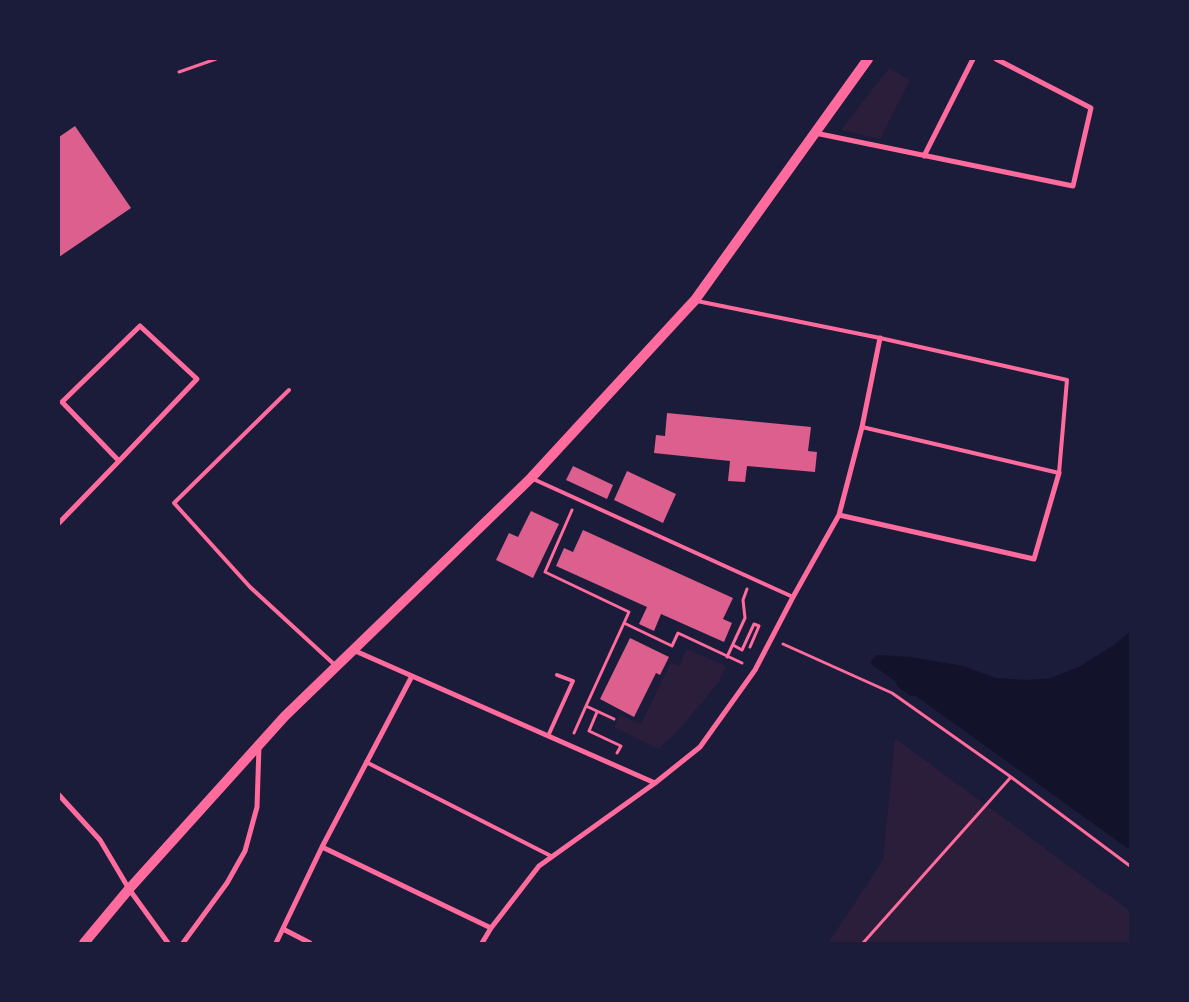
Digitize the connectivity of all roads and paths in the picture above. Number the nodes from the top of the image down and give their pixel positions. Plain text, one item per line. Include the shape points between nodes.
1 (216, 59) edge
2 (868, 59) edge
3 (973, 59) edge
4 (996, 59) edge
5 (179, 72) dead end
6 (815, 133) junction
7 (924, 156) junction
8 (694, 300) junction
9 (880, 338) junction
10 (289, 390) dead end
11 (862, 427) junction
12 (119, 460) junction
13 (1060, 473) junction
14 (531, 478) junction
15 (576, 500) junction
16 (839, 515) junction
17 (59, 523) edge
18 (751, 579) junction
19 (793, 597) junction
20 (624, 623) junction
21 (771, 639) junction
22 (733, 645) junction
23 (749, 648) dead end
24 (353, 650) junction
25 (727, 656) junction
26 (746, 656) dead end
27 (742, 663) junction
28 (336, 666) junction
29 (756, 670) junction
30 (557, 674) dead end
31 (412, 676) junction
32 (586, 706) junction
33 (598, 712) junction
34 (614, 719) dead end
35 (548, 736) junction
36 (582, 737) dead end
37 (259, 745) junction
38 (608, 749) dead end
39 (366, 762) junction
40 (1011, 777) junction
41 (655, 783) junction
42 (59, 795) edge
43 (322, 846) junction
44 (551, 856) junction
45 (1130, 866) edge
46 (129, 889) junction
47 (491, 928) junction
48 (283, 929) junction
49 (84, 943) edge
50 (168, 943) edge
51 (183, 943) edge
52 (276, 943) edge
53 (310, 943) edge
54 (482, 943) edge
55 (864, 943) edge

1 - 5 path
2 - 6 main road
3 - 7 street
4 - 7 street via 1091,108 1073,186
6 - 7 street
6 - 8 main road
8 - 9 lane
8 - 14 main road
9 - 11 street
9 - 13 lane via 1068,380
10 - 28 lane via 174,503 250,587
11 - 13 lane
11 - 16 street
12 - 12 street via 62,402 140,326 197,379
12 - 17 street
13 - 16 street via 1034,559
14 - 15 lane
14 - 24 main road
15 - 18 lane
15 - 20 path via 545,572 629,612
16 - 19 street
18 - 19 lane
18 - 22 path via 743,600 745,618
19 - 21 street
20 - 25 path via 672,646 678,633
20 - 32 path
21 - 29 street
21 - 40 path via 892,693
22 - 23 path via 742,650 754,624 760,626
22 - 25 path
24 - 28 main road
24 - 31 street
25 - 27 path
26 - 27 path
27 - 29 path
28 - 37 main road
29 - 41 street via 700,747
30 - 35 lane via 573,681
31 - 35 street
31 - 39 street
32 - 33 path
32 - 36 path via 574,731
33 - 34 path
33 - 38 path via 589,731 621,746 617,753
35 - 41 street
37 - 46 main road
37 - 51 street via 257,807 245,851 227,883
39 - 43 street
39 - 44 lane
40 - 45 path
40 - 55 path
41 - 44 street
42 - 46 street via 100,840
43 - 47 street
43 - 48 street
44 - 47 street via 539,866
46 - 49 main road
46 - 50 street
47 - 54 street
48 - 52 street
48 - 53 street

